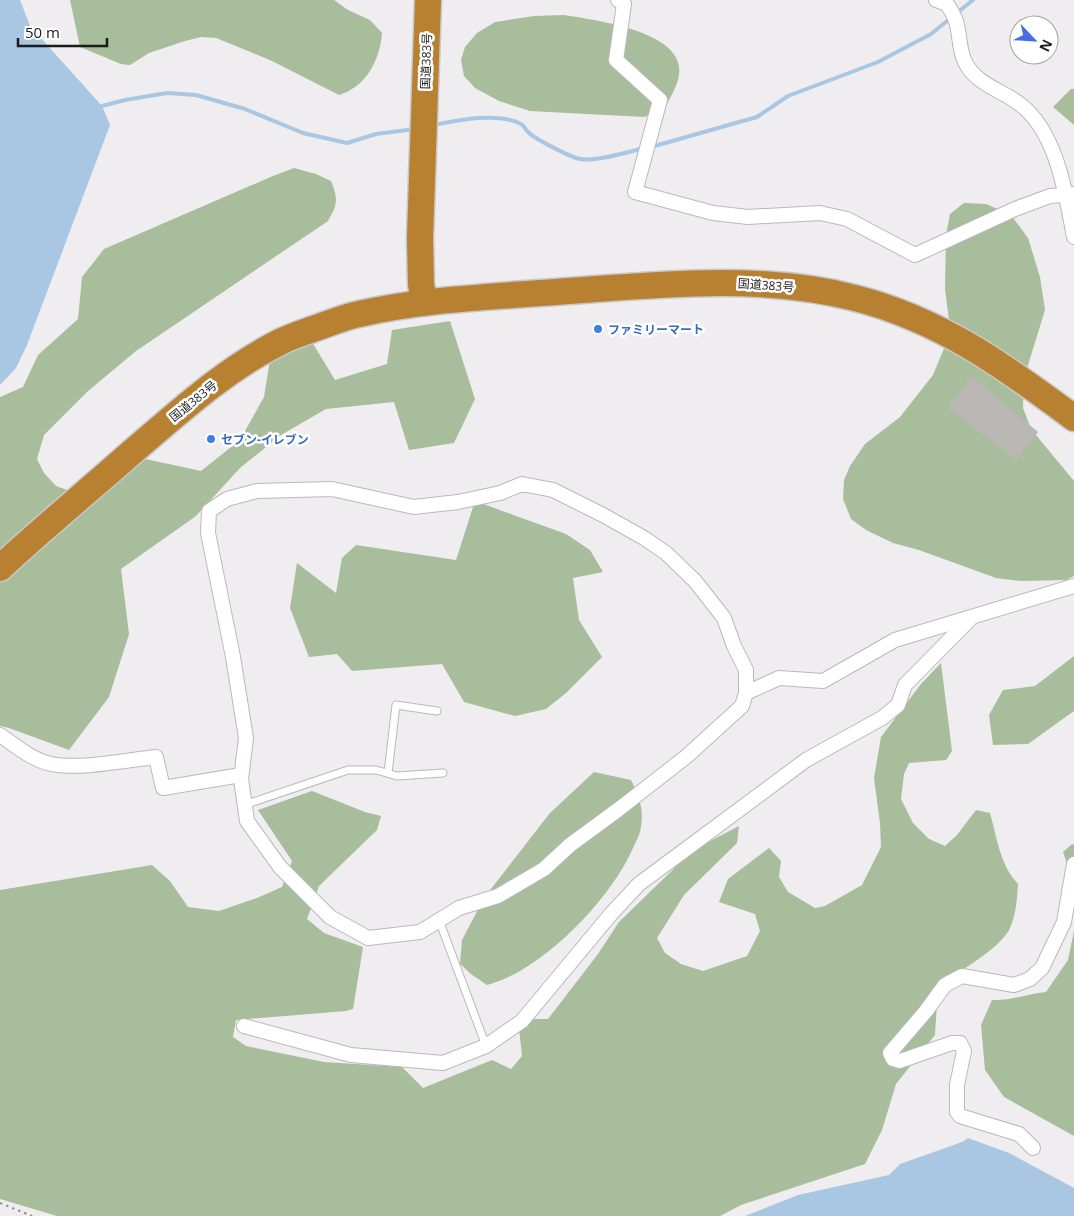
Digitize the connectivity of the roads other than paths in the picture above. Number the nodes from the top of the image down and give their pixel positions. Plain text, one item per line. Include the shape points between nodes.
1 (428, 0) edge
2 (618, 0) edge
3 (936, 0) edge
4 (1070, 194) edge
5 (1074, 237) edge
6 (423, 293) junction
7 (1067, 413) edge
8 (0, 568) edge
9 (1074, 586) edge
10 (972, 618) junction
11 (746, 693) junction
12 (437, 711) dead end
13 (0, 736) edge
14 (388, 773) junction
15 (443, 773) dead end
16 (241, 775) junction
17 (244, 806) junction
18 (1074, 864) edge
19 (440, 920) junction
20 (244, 1026) dead end
21 (486, 1046) junction
22 (1033, 1148) dead end

1 - 6 highway, 国道383号 via 420,238
2 - 4 street via 624,4 616,60 660,100 634,192 713,213 748,217 820,213 847,219 915,255 1015,209 1050,196
3 - 4 street via 947,4 955,20 964,61 977,77 991,89 1022,105 1040,126
4 - 5 street
6 - 7 highway, 国道383号 via 727,283 796,286 854,297 930,324 984,354
6 - 8 highway, 国道383号 via 281,341 236,368 192,400
9 - 10 street
10 - 11 street via 895,640 823,680 779,678
10 - 21 street via 905,685 898,705 882,718 806,760 639,884 522,1021
11 - 16 street via 746,670 724,618 695,581 666,553 644,538 553,490 522,484 474,499 414,507 332,490 257,491 227,498 210,511 208,533 246,738
11 - 19 street via 742,706 687,756 544,868 498,896 459,908
12 - 14 lane via 396,705
13 - 16 street via 32,757 50,764 74,766 156,757 163,788
14 - 15 lane via 397,776
14 - 17 lane via 348,770
16 - 17 street
17 - 19 street via 247,821 280,867 330,917 368,938 420,932
18 - 22 street via 1064,922 1042,968 1030,979 1014,984 962,976 945,985 890,1053 893,1059 900,1061 952,1043 960,1044 964,1051 957,1085 957,1112 960,1116 1019,1134
19 - 21 lane
20 - 21 street via 350,1056 443,1063

